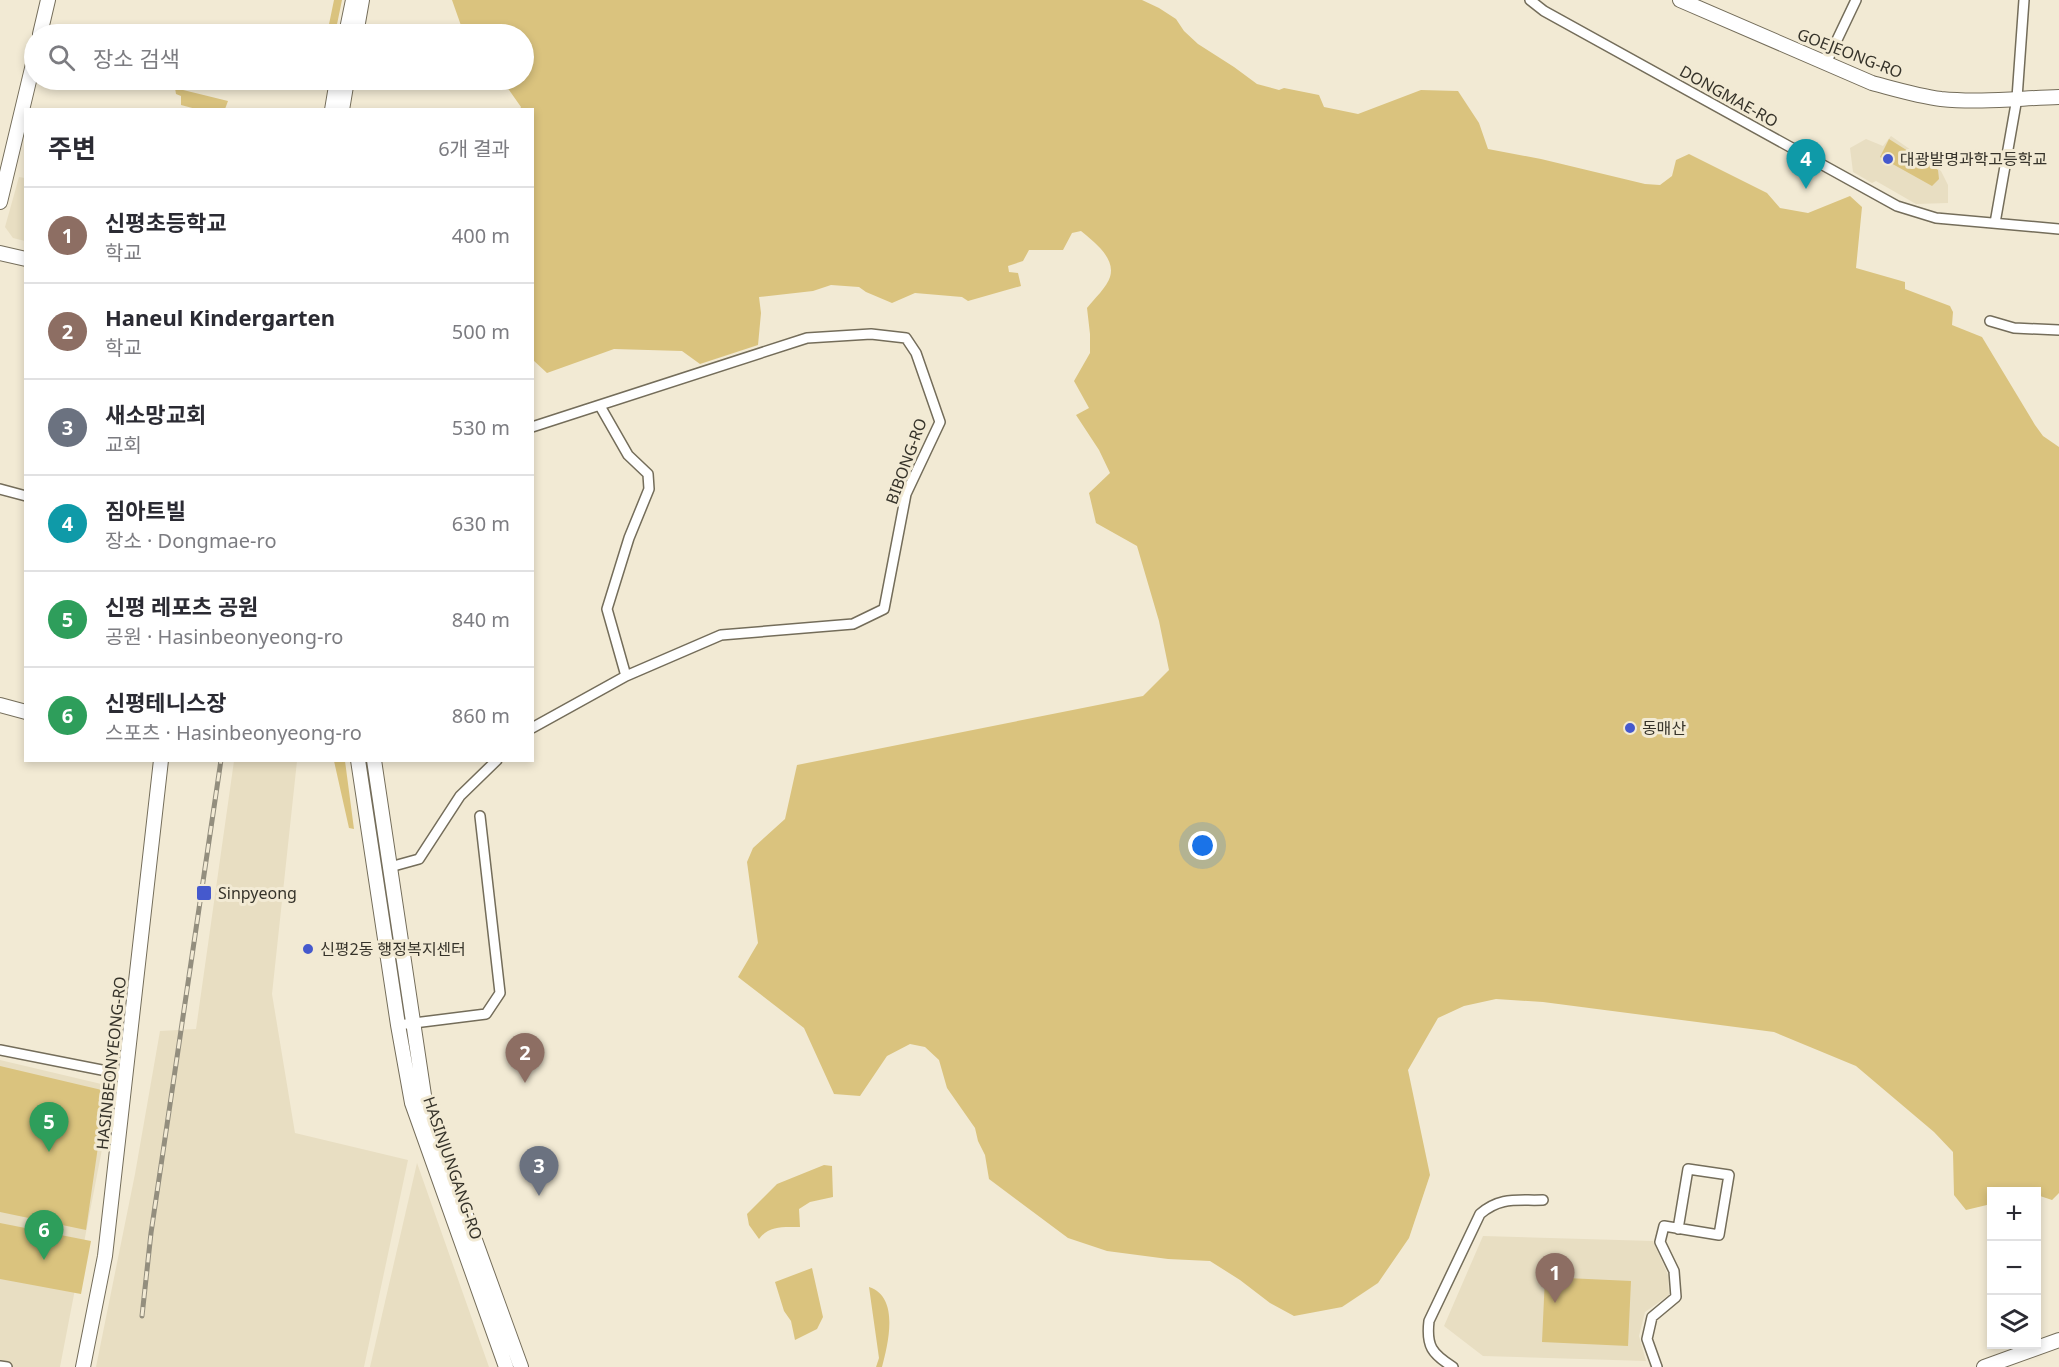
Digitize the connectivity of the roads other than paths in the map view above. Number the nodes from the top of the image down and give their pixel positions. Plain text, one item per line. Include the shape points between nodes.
1 (48, 0) edge
2 (353, 0) edge
3 (362, 0) edge
4 (1530, 0) edge
5 (1680, 0) edge
6 (1856, 0) edge
7 (2024, 0) edge
8 (42, 24) edge
9 (348, 24) edge
10 (358, 24) edge
11 (1826, 63) junction
12 (27, 90) edge
13 (336, 90) edge
14 (345, 90) edge
15 (2059, 97) edge
16 (2017, 98) junction
17 (332, 108) edge
18 (342, 108) edge
19 (0, 202) edge
20 (1995, 223) junction
21 (2059, 230) edge
22 (0, 246) edge
23 (24, 252) edge
24 (0, 253) edge
25 (24, 259) edge
26 (1990, 321) dead end
27 (2059, 330) edge
28 (600, 406) junction
29 (534, 426) edge
30 (0, 489) edge
31 (24, 495) edge
32 (626, 676) junction
33 (0, 705) edge
34 (24, 711) edge
35 (534, 727) edge
36 (161, 762) edge
37 (358, 762) edge
38 (374, 762) edge
39 (495, 762) edge
40 (480, 816) dead end
41 (390, 867) junction
42 (374, 871) junction
43 (415, 1024) junction
44 (398, 1025) junction
45 (0, 1050) edge
46 (127, 1075) junction
47 (419, 1102) junction
48 (1543, 1200) dead end
49 (1678, 1229) junction
50 (2059, 1340) edge
51 (0, 1366) edge
52 (7, 1367) edge
53 (83, 1367) edge
54 (506, 1367) edge
55 (521, 1367) edge
56 (1453, 1367) edge
57 (1657, 1367) edge
58 (1984, 1367) edge

1 - 8 street
2 - 9 street
3 - 10 street
4 - 20 street, DONGMAE-RO via 1897,206 1936,218
5 - 11 street, GOEJEONG-RO
6 - 11 street
7 - 16 street
11 - 16 street, GOEJEONG-RO via 1872,83 1941,99
12 - 19 street
13 - 17 street
14 - 18 street
15 - 16 street, GOEJEONG-RO
16 - 20 street
20 - 21 street, DONGMAE-RO
22 - 23 street
24 - 25 street
26 - 27 street via 2014,328
28 - 29 street, BIBONG-RO
28 - 32 street via 628,455 648,474 649,489 629,538 608,609
28 - 32 street, BIBONG-RO via 807,338 871,334 906,338 916,353 940,422 906,494 884,609 853,624 721,635
30 - 31 street
32 - 35 street, BIBONG-RO
33 - 34 street
36 - 46 street, HASINBEONYEONG-RO
37 - 42 street, HASINJUNGANG-RO
38 - 41 street
39 - 41 street via 460,796 419,859
40 - 43 street via 500,993 486,1014
41 - 42 street
41 - 43 street
42 - 44 street, HASINJUNGANG-RO
43 - 44 street
43 - 47 street
44 - 47 street, HASINJUNGANG-RO
45 - 46 street
46 - 53 street, HASINBEONYEONG-RO via 105,1256
47 - 54 street, HASINJUNGANG-RO
47 - 55 street
48 - 56 street via 1502,1201 1491,1204 1480,1214 1429,1321 1430,1347
49 - 49 street via 1688,1169 1729,1175 1719,1235
49 - 57 street via 1664,1226 1660,1242 1674,1271 1676,1297 1652,1317 1647,1338
50 - 58 street
51 - 52 street

